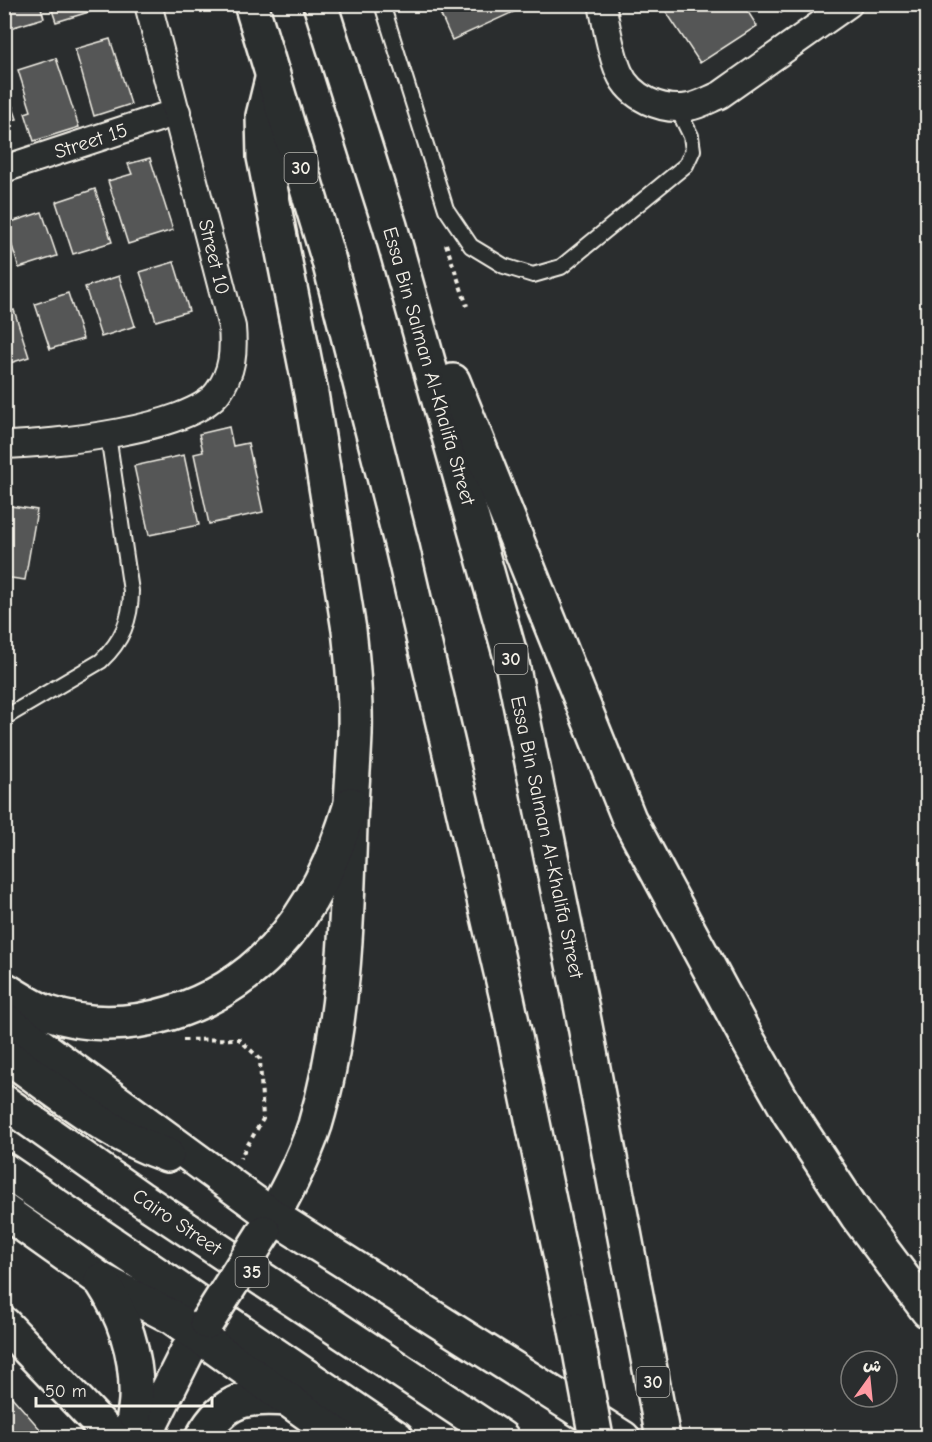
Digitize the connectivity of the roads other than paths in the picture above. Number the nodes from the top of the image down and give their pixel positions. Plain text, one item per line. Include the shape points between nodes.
1 (148, 4) edge
2 (251, 4) edge
3 (320, 4) edge
4 (382, 4) edge
5 (602, 4) edge
6 (849, 4) edge
7 (273, 75) junction
8 (677, 108) junction
9 (177, 112) junction
10 (4, 169) edge
11 (390, 226) junction
12 (108, 435) junction
13 (4, 445) edge
14 (4, 718) edge
15 (351, 804) junction
16 (4, 989) edge
17 (4, 1019) edge
18 (4, 1053) edge
19 (4, 1102) edge
20 (201, 1164) junction
21 (4, 1170) edge
22 (4, 1212) edge
23 (269, 1224) junction
24 (101, 1280) junction
25 (927, 1311) edge
26 (4, 1324) edge
27 (202, 1328) junction
28 (288, 1399) junction
29 (113, 1437) edge
30 (132, 1437) edge
31 (144, 1437) edge
32 (202, 1437) edge
33 (342, 1437) edge
34 (397, 1437) edge
35 (502, 1437) edge
36 (596, 1437) edge
37 (623, 1437) edge
38 (663, 1437) edge

1 - 9 street, Street 10
2 - 7 main road, 30
3 - 11 main road, Essa Bin Salman Al-Khalifa Street / 30
4 - 8 lane via 446,209 471,246 504,266 532,275 561,267 686,165 693,150 691,136
5 - 8 street via 620,74 627,86 649,102
6 - 8 street via 720,95
7 - 15 main road via 263,116 264,158 311,393 349,630 355,700
7 - 36 main road, 30, bridge via 329,261 402,547 507,998
9 - 10 street, Street 15
9 - 12 street, Street 10 via 232,327 232,364 218,394 198,408
11 - 25 main road via 629,819 790,1114 851,1208
11 - 38 main road, Essa Bin Salman Al-Khalifa Street / 30 via 510,654
12 - 13 street, Street 10
12 - 14 lane via 131,591 128,622 101,661
15 - 16 main road via 333,857 306,907 274,948 224,989 194,1004 130,1022 88,1022 47,1012
15 - 23 main road via 344,963 328,1073 314,1127
17 - 20 main road
18 - 20 main road via 124,1137 153,1151
19 - 35 main road, Cairo Street / 35 via 140,1198
20 - 23 main road
21 - 34 main road
22 - 24 main road
23 - 27 main road, bridge
23 - 37 main road
24 - 27 main road
24 - 30 main road via 119,1312 131,1347 136,1392
26 - 29 main road
27 - 28 main road
27 - 31 main road
28 - 32 main road via 254,1399 226,1407
28 - 33 main road

